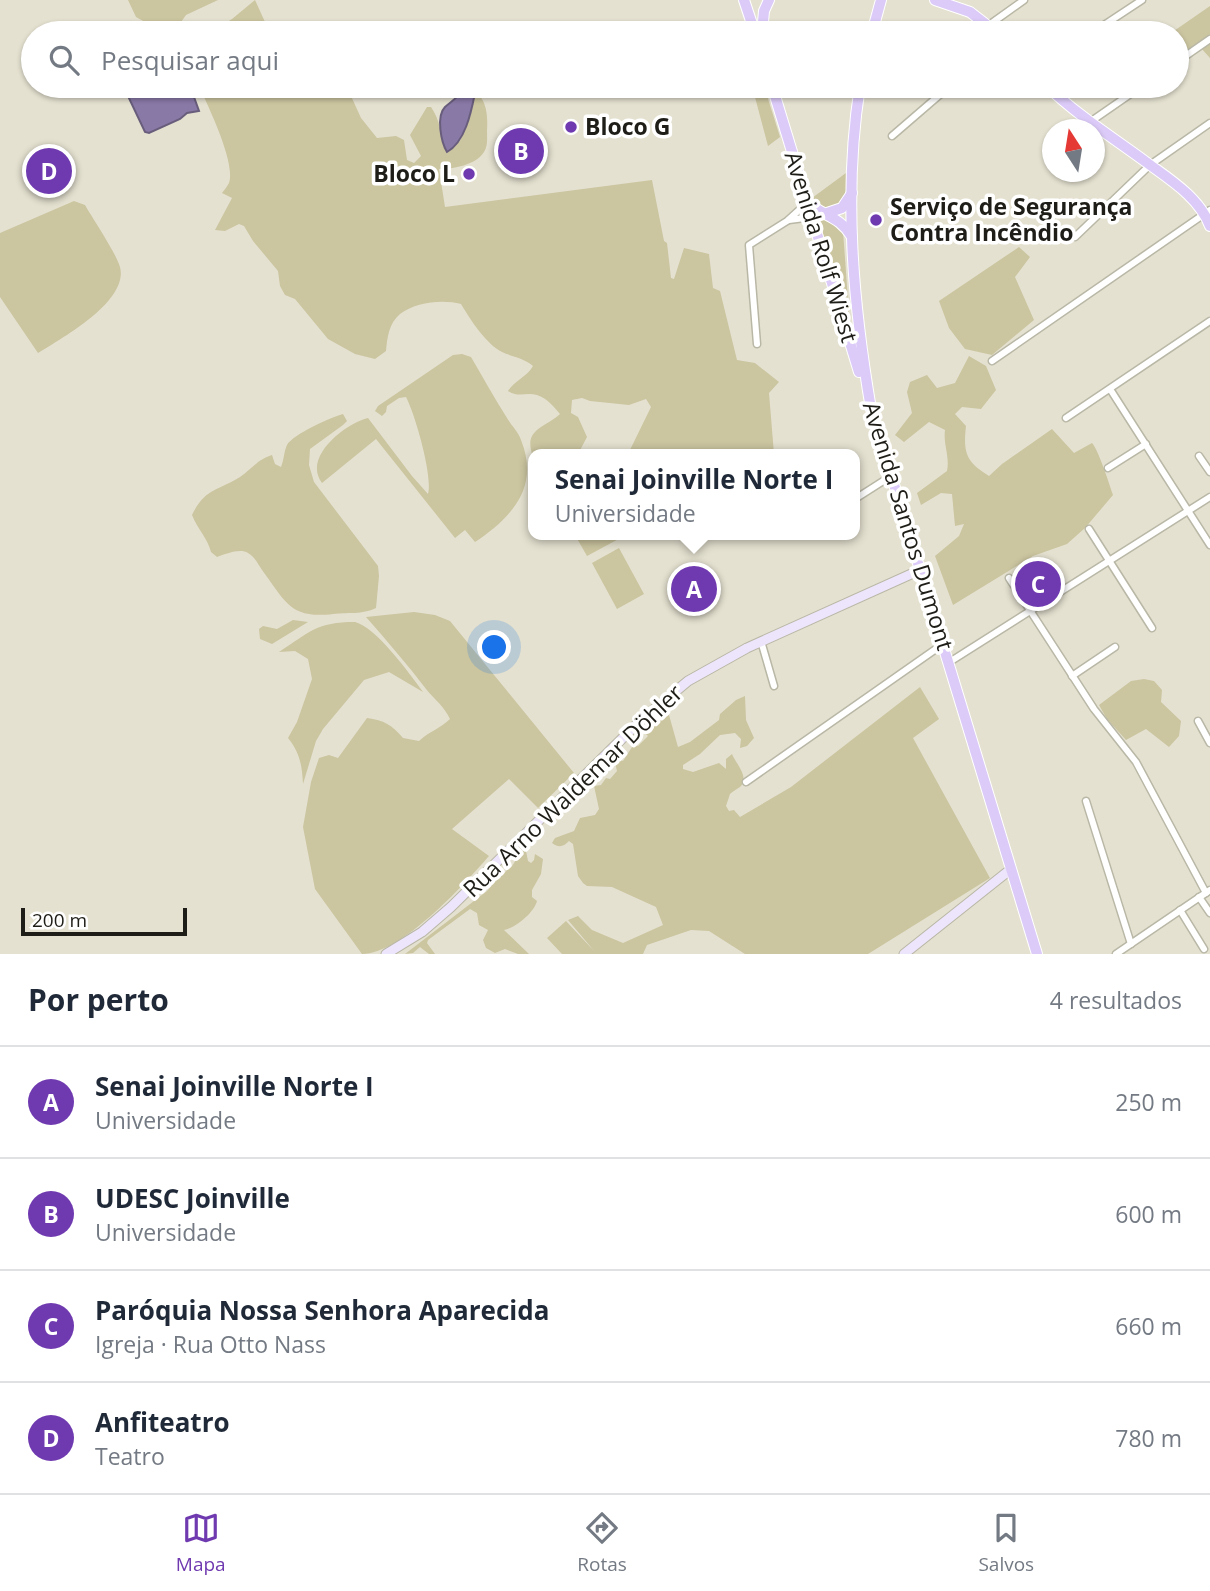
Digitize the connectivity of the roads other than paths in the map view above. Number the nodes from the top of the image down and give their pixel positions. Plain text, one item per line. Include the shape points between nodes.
1 (744, 0) edge
2 (769, 0) edge
3 (881, 0) edge
4 (935, 0) edge
5 (1024, 0) edge
6 (1142, 0) edge
7 (751, 21) edge
8 (763, 21) edge
9 (875, 21) edge
10 (983, 21) edge
11 (995, 21) edge
12 (1110, 21) edge
13 (1210, 39) edge
14 (1189, 54) edge
15 (776, 98) edge
16 (858, 98) edge
17 (936, 98) edge
18 (1061, 98) edge
19 (1125, 98) edge
20 (1086, 119) edge
21 (1094, 119) edge
22 (1210, 123) edge
23 (1105, 133) edge
24 (892, 136) dead end
25 (1150, 165) junction
26 (852, 192) junction
27 (808, 202) junction
28 (1207, 212) edge
29 (828, 214) junction
30 (812, 217) junction
31 (787, 221) junction
32 (1210, 226) edge
33 (852, 237) junction
34 (1075, 237) dead end
35 (1210, 321) edge
36 (757, 344) dead end
37 (992, 361) dead end
38 (1110, 389) junction
39 (871, 409) junction
40 (1066, 418) dead end
41 (1146, 444) junction
42 (1199, 456) dead end
43 (1108, 468) dead end
44 (1210, 472) edge
45 (891, 476) junction
46 (860, 496) edge
47 (1210, 497) edge
48 (1188, 510) junction
49 (1089, 529) dead end
50 (1210, 545) edge
51 (1109, 561) junction
52 (920, 570) junction
53 (1009, 578) dead end
54 (1030, 611) junction
55 (1152, 628) dead end
56 (761, 641) junction
57 (943, 644) junction
58 (1115, 647) dead end
59 (948, 663) junction
60 (1072, 676) junction
61 (774, 686) dead end
62 (1198, 721) dead end
63 (1210, 743) edge
64 (746, 782) dead end
65 (1086, 801) dead end
66 (1011, 869) junction
67 (1205, 893) edge
68 (1180, 910) junction
69 (1210, 913) edge
70 (1131, 944) junction
71 (1204, 949) dead end
72 (386, 954) edge
73 (904, 954) edge
74 (1037, 954) edge
75 (1116, 954) edge

1 - 7 main road
2 - 8 main road
3 - 9 main road
4 - 10 main road
5 - 11 street
6 - 12 street
13 - 14 street
15 - 27 main road, Avenida Rolf Wiest
16 - 26 main road, Avenida Santos Dumont
17 - 24 street
18 - 20 main road
19 - 21 street
22 - 25 street
23 - 25 main road
25 - 28 main road
25 - 34 street
26 - 29 main road via 842,208
26 - 33 main road, Avenida Santos Dumont
27 - 29 main road
27 - 30 main road, Avenida Rolf Wiest
27 - 31 street
28 - 32 main road
28 - 37 street
29 - 30 main road
29 - 33 main road
30 - 31 street
30 - 39 main road, Avenida Rolf Wiest
31 - 36 street via 754,239 748,248
33 - 39 main road, Avenida Santos Dumont
35 - 38 street
38 - 40 street
38 - 41 street
39 - 45 main road, Avenida Santos Dumont
41 - 43 street
41 - 48 street
42 - 44 street
45 - 46 street
45 - 52 main road, Avenida Santos Dumont
47 - 48 street
48 - 50 street
48 - 51 street
49 - 51 street
51 - 54 street
51 - 55 street
52 - 56 main road, Rua Arno Waldemar Döhler
52 - 57 main road, Avenida Santos Dumont
53 - 54 street
54 - 59 street
54 - 60 street
56 - 61 street
56 - 72 main road, Rua Arno Waldemar Döhler via 700,673 655,707 452,907
57 - 59 main road, Avenida Santos Dumont
57 - 64 street
58 - 60 street
59 - 66 main road, Avenida Santos Dumont
60 - 67 street via 1136,762
62 - 63 street
65 - 70 street
66 - 73 main road
66 - 74 main road, Avenida Santos Dumont
67 - 68 street
67 - 69 street
68 - 70 street
68 - 71 street
70 - 75 street

